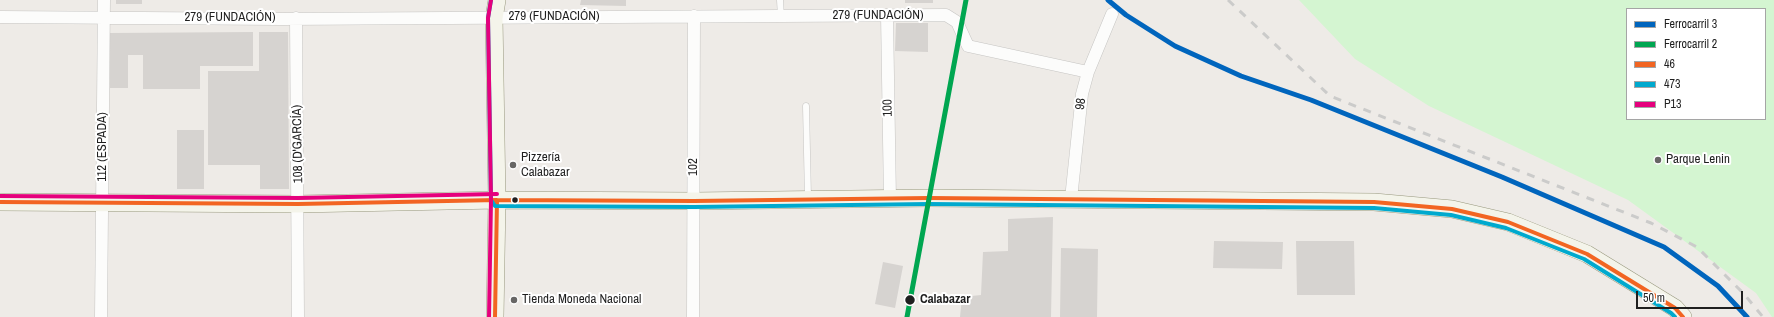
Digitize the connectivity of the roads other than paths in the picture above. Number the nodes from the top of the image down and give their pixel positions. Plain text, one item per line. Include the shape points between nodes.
1 (104, 0) edge
2 (497, 0) edge
3 (780, 0) edge
4 (1112, 14) dead end
5 (887, 15) junction
6 (694, 16) junction
7 (0, 17) edge
8 (781, 17) junction
9 (104, 18) junction
10 (296, 18) junction
11 (494, 18) junction
12 (1088, 72) junction
13 (806, 106) dead end
14 (1071, 199) junction
15 (497, 200) junction
16 (808, 200) junction
17 (890, 200) junction
18 (694, 201) junction
19 (0, 202) edge
20 (103, 203) junction
21 (298, 204) junction
22 (101, 317) edge
23 (298, 317) edge
24 (495, 317) edge
25 (693, 317) edge
26 (1683, 317) edge

1 - 9 street, 112 (ESPADA)
2 - 11 main road
3 - 8 lane
4 - 12 street, 98
5 - 8 street, 279 (FUNDACIÓN)
5 - 12 street, 279 (FUNDACIÓN) via 946,15 957,22 968,46
5 - 17 street, 100
6 - 8 street, 279 (FUNDACIÓN)
6 - 11 street, 279 (FUNDACIÓN)
6 - 18 street, 102
7 - 9 street, 279 (FUNDACIÓN)
9 - 10 street, 279 (FUNDACIÓN)
9 - 20 street, 112 (ESPADA)
10 - 11 street, 279 (FUNDACIÓN)
10 - 21 street, 108 (D'GARCÍA)
11 - 15 main road
12 - 14 street, 98 via 1082,94
13 - 16 lane
14 - 17 main road
14 - 26 main road via 1374,202 1452,209 1508,222 1587,254 1675,308
15 - 18 main road
15 - 21 main road
15 - 24 main road
16 - 17 main road
16 - 18 main road
18 - 25 street, 102
19 - 20 main road
20 - 21 main road
20 - 22 street, 112 (ESPADA)
21 - 23 street, 108 (D'GARCÍA)

